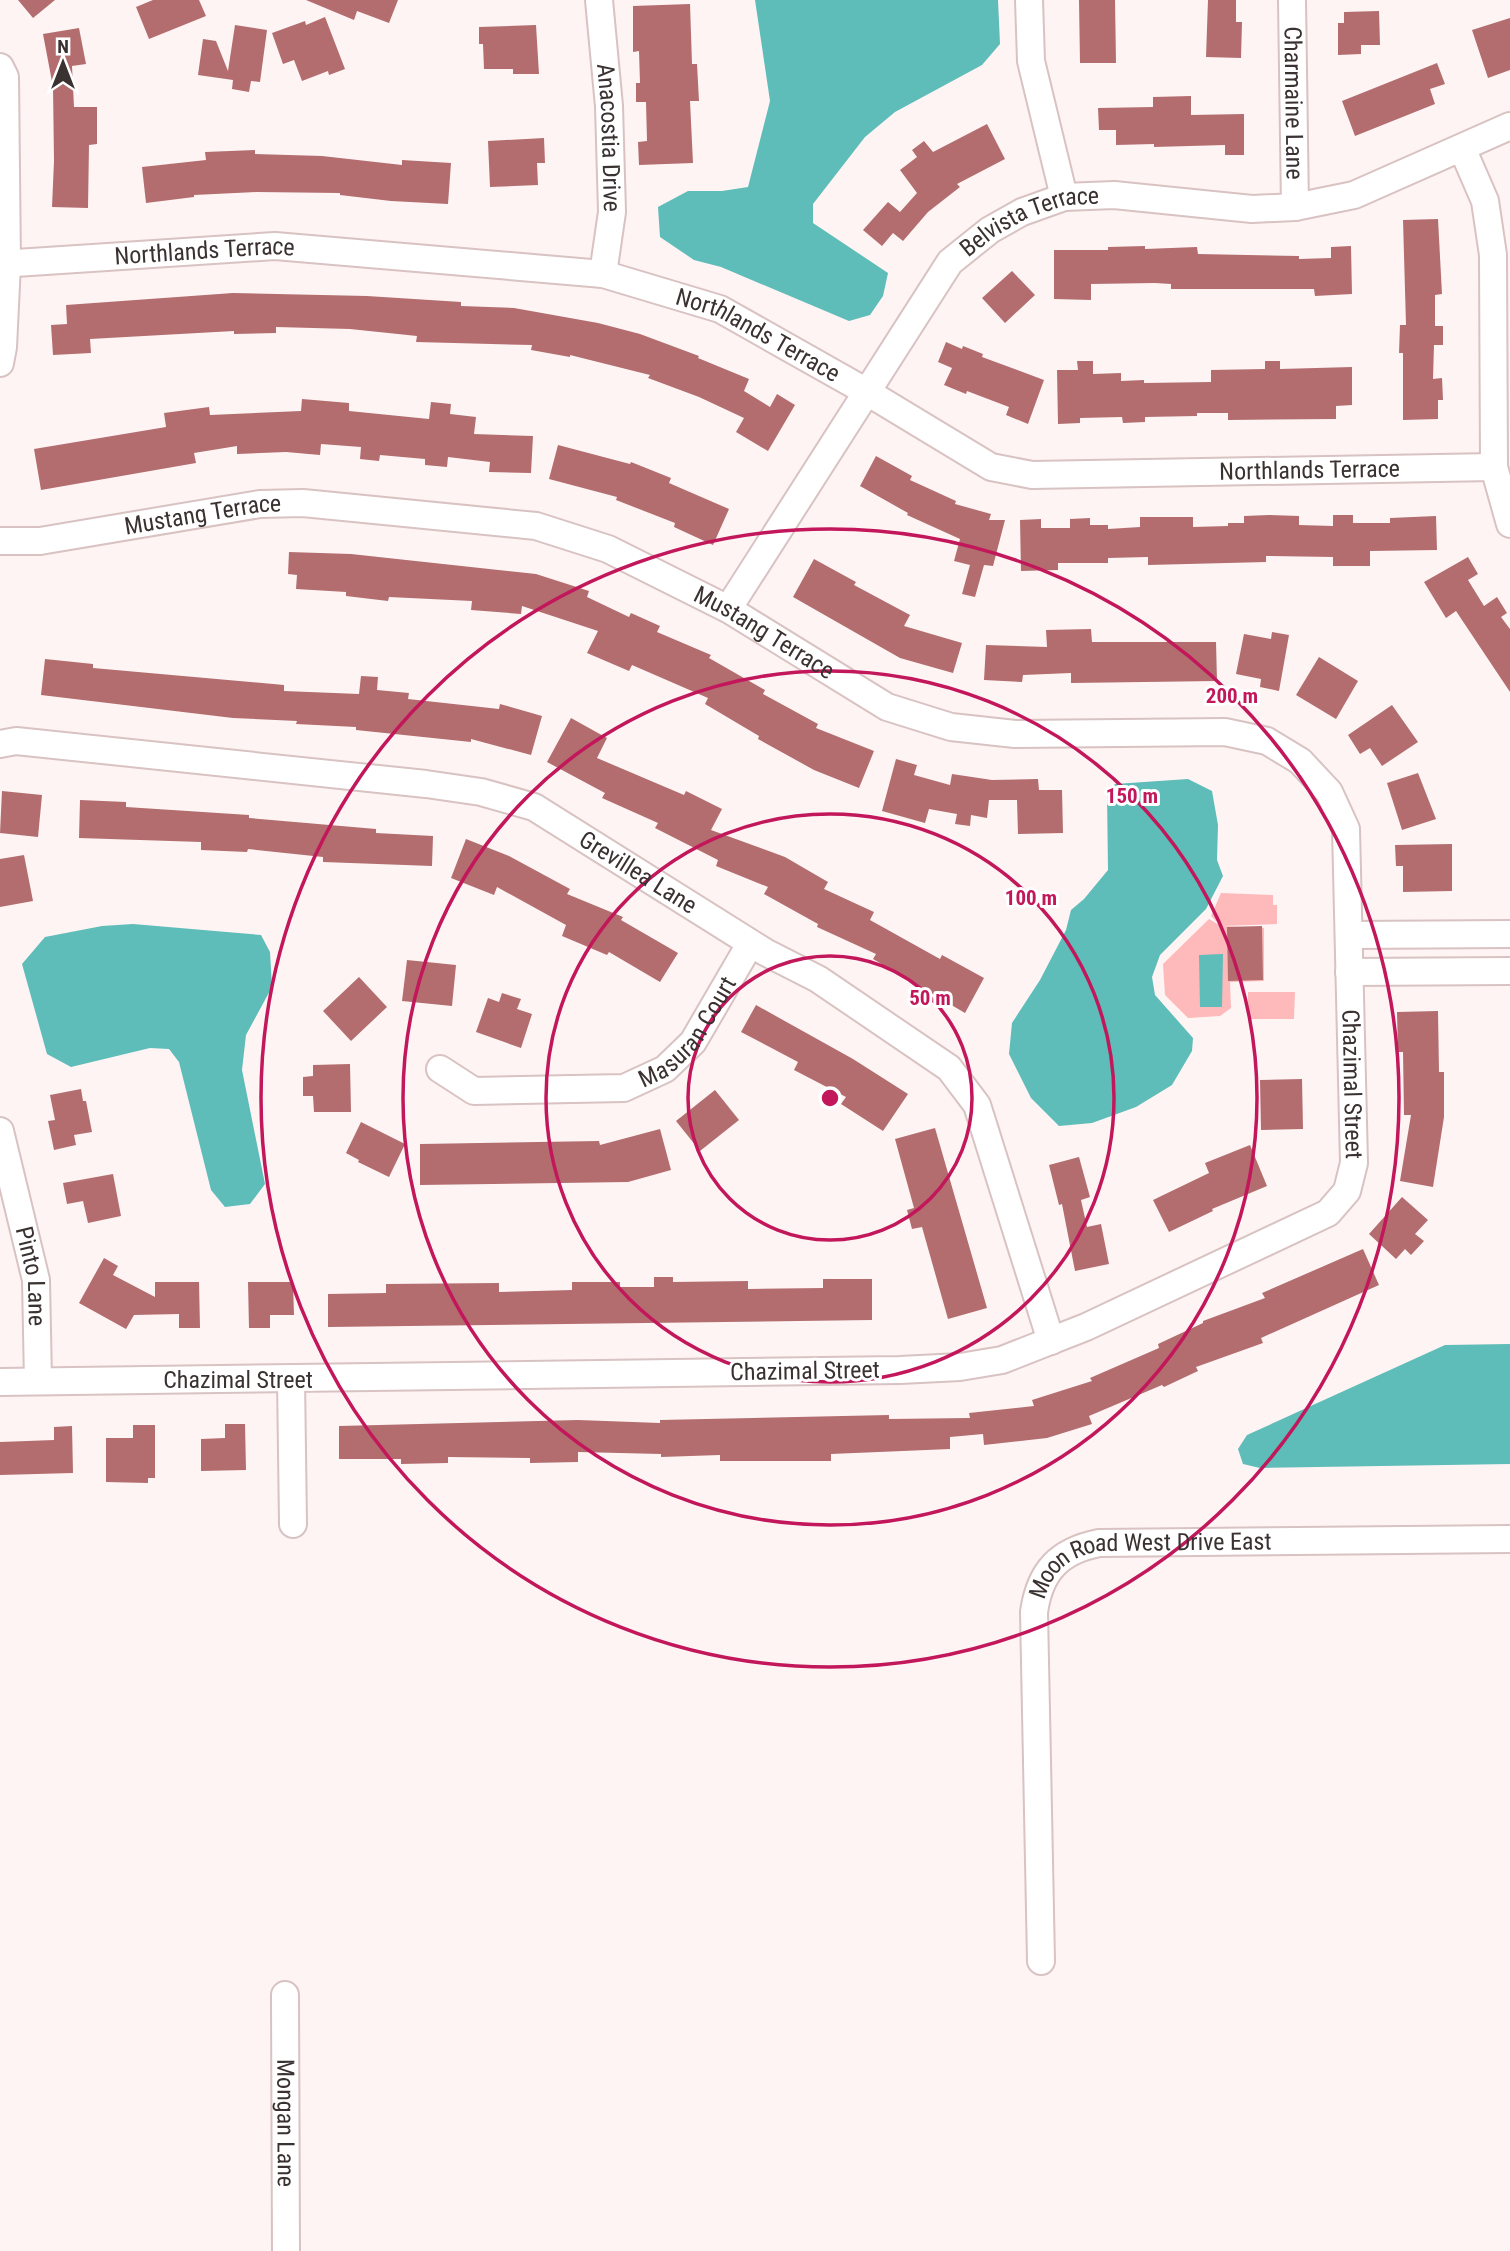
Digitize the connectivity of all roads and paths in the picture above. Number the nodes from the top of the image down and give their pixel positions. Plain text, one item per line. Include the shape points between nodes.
1 (599, 0) edge
2 (1029, 0) edge
3 (1292, 0) edge
4 (0, 67) edge
5 (1510, 126) edge
6 (1462, 148) junction
7 (1064, 197) junction
8 (1295, 207) junction
9 (4, 264) edge
10 (603, 274) junction
11 (0, 363) edge
12 (867, 392) junction
13 (1494, 467) junction
14 (1510, 524) edge
15 (0, 541) edge
16 (728, 609) junction
17 (0, 744) edge
18 (1510, 934) edge
19 (1349, 935) junction
20 (750, 944) junction
21 (1510, 971) edge
22 (1349, 972) junction
23 (440, 1069) dead end
24 (0, 1131) edge
25 (1051, 1341) junction
26 (290, 1379) junction
27 (38, 1381) junction
28 (0, 1382) edge
29 (293, 1524) dead end
30 (1510, 1539) edge
31 (1041, 1961) dead end
32 (285, 1995) dead end
33 (286, 2251) edge

1 - 10 street, Anacostia Drive via 610,106 612,212
2 - 7 street via 1031,61
3 - 8 street, Charmaine Lane
4 - 9 street via 5,76
5 - 6 street, Belvista Terrace
6 - 8 street, Belvista Terrace via 1354,195
6 - 13 street via 1485,201 1493,255
7 - 8 street, Belvista Terrace via 1114,195 1252,209
7 - 12 street, Belvista Terrace via 1021,212 950,262
9 - 10 street, Northlands Terrace via 275,246
9 - 11 street
10 - 12 street, Northlands Terrace via 720,309
12 - 13 street, Northlands Terrace via 991,467 1032,475
12 - 16 street, Belvista Terrace
13 - 14 street
15 - 16 street, Mustang Terrace via 40,541 260,504 303,503 536,526 608,549
16 - 19 street, Mustang Terrace via 887,708 951,727 1016,734 1225,732 1267,741 1300,761 1329,792 1346,829
17 - 20 street, Grevillea Lane via 16,741 481,792 534,807
18 - 19 street
19 - 22 street, Mustang Terrace
20 - 23 street, Masuran Court via 693,1042 665,1069 624,1088 474,1091
20 - 25 street, Grevillea Lane via 818,979 949,1068 977,1105
21 - 22 street
22 - 25 street, Chazimal Street via 1354,1163 1347,1191 1328,1213
24 - 27 street, Pinto Lane via 36,1280
25 - 26 street, Chazimal Street via 1002,1360 945,1368
26 - 27 street, Chazimal Street
26 - 29 street
27 - 28 street, Chazimal Street
30 - 31 street, Moon Road West Drive East via 1099,1543 1067,1553 1040,1583 1034,1612
32 - 33 street, Mongan Lane

